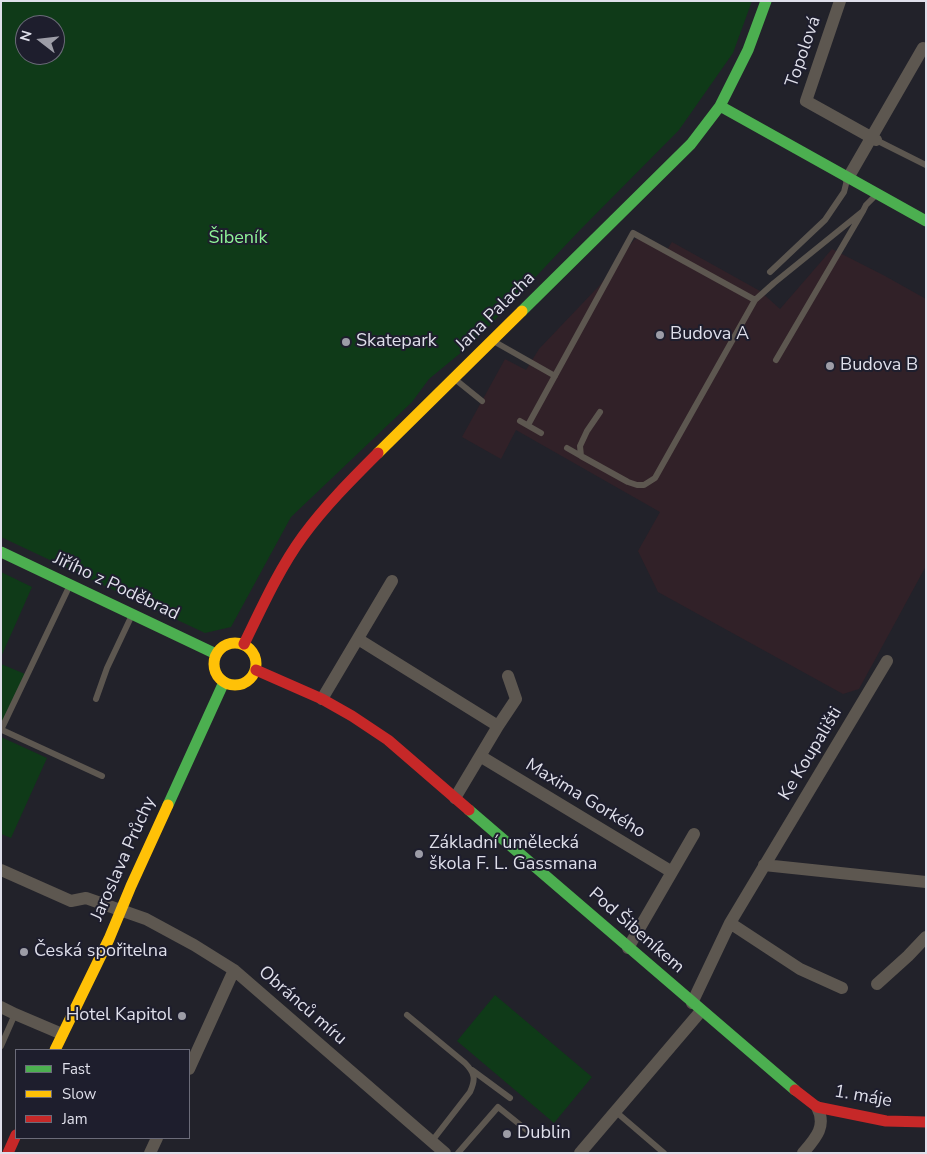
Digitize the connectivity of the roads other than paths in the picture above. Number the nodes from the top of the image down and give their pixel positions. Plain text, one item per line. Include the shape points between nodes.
1 (766, 1) edge
2 (840, 1) edge
3 (924, 49) edge
4 (720, 106) junction
5 (874, 139) junction
6 (926, 165) edge
7 (848, 178) junction
8 (877, 194) junction
9 (863, 210) junction
10 (926, 221) edge
11 (770, 272) dead end
12 (755, 300) junction
13 (492, 340) junction
14 (776, 360) dead end
15 (555, 376) junction
16 (454, 379) junction
17 (482, 401) dead end
18 (600, 412) dead end
19 (520, 421) dead end
20 (528, 425) junction
21 (541, 433) dead end
22 (567, 448) dead end
23 (582, 456) junction
24 (1, 552) edge
25 (392, 581) dead end
26 (70, 585) junction
27 (133, 614) junction
28 (358, 639) junction
29 (244, 644) junction
30 (216, 654) junction
31 (887, 661) dead end
32 (256, 670) junction
33 (508, 676) dead end
34 (224, 682) junction
35 (96, 699) dead end
36 (322, 699) junction
37 (498, 726) junction
38 (2, 730) edge
39 (480, 756) junction
40 (102, 776) dead end
41 (455, 798) junction
42 (694, 834) dead end
43 (764, 865) junction
44 (1, 870) edge
45 (672, 872) junction
46 (926, 882) edge
47 (120, 910) junction
48 (730, 923) junction
49 (926, 937) edge
50 (628, 948) junction
51 (234, 970) junction
52 (877, 984) dead end
53 (842, 988) dead end
54 (1, 1007) edge
55 (697, 1007) junction
56 (15, 1014) junction
57 (407, 1014) dead end
58 (62, 1034) junction
59 (1, 1046) edge
60 (55, 1049) edge
61 (190, 1066) edge
62 (472, 1070) junction
63 (510, 1098) dead end
64 (817, 1107) junction
65 (615, 1111) junction
66 (926, 1122) edge
67 (15, 1136) edge
68 (534, 1136) dead end
69 (157, 1139) edge
70 (432, 1141) junction
71 (8, 1153) edge
72 (150, 1153) edge
73 (445, 1153) edge
74 (458, 1153) edge
75 (580, 1153) edge
76 (664, 1153) edge
77 (803, 1153) edge

1 - 4 street, Jana Palacha via 748,50
2 - 5 street, Topolová via 806,101
3 - 5 street
4 - 7 street
4 - 13 street, Jana Palacha via 691,144
5 - 6 lane
5 - 7 street
7 - 8 street
7 - 11 lane via 844,192 825,220
8 - 9 lane
8 - 10 street
9 - 12 lane
9 - 14 lane
12 - 15 lane via 633,234
12 - 23 lane via 655,478 644,485 637,485
13 - 15 lane
13 - 16 street, Jana Palacha
15 - 20 lane
16 - 17 lane
16 - 29 street, Jana Palacha via 341,490 303,536 279,573
18 - 23 lane via 580,446
19 - 20 lane
20 - 21 lane
22 - 23 lane
24 - 26 street, Jiřího z Poděbrad
25 - 28 street
26 - 27 street, Jiřího z Poděbrad
26 - 38 lane
27 - 30 street, Jiřího z Poděbrad
27 - 35 lane
28 - 36 street
28 - 37 street
29 - 30 street via 231,642
29 - 32 street via 253,652
30 - 34 street via 214,666
31 - 43 street, Ke Koupališti
32 - 34 street via 243,684
32 - 36 street, Pod Šibeníkem
33 - 37 street via 516,699
34 - 47 street, Jaroslava Průchy
36 - 41 street, Pod Šibeníkem via 388,740
37 - 39 street
38 - 40 lane
39 - 41 street
39 - 45 street, Maxima Gorkého
41 - 50 street, Pod Šibeníkem
42 - 45 street
43 - 46 street
43 - 48 street, Ke Koupališti
44 - 47 street, Obránců míru via 71,901 86,898
45 - 50 street
47 - 51 street, Obránců míru via 194,945
47 - 58 street, Jaroslava Průchy
48 - 53 street via 800,969
48 - 55 street, Ke Koupališti
49 - 52 street
50 - 55 street, Pod Šibeníkem
51 - 61 street
51 - 70 street, Obránců míru
54 - 56 street
55 - 64 street, Pod Šibeníkem
55 - 65 street, Ke Koupališti
56 - 58 street
56 - 59 lane
57 - 62 lane
58 - 60 street, Jaroslava Průchy
62 - 63 lane
62 - 70 lane via 474,1078 470,1092
64 - 66 street, 1. máje via 886,1121
64 - 77 street, 1. máje via 822,1115 821,1126
65 - 75 street, Ke Koupališti
65 - 76 lane
67 - 71 street
68 - 74 lane via 498,1107
69 - 72 street
70 - 73 street, Obránců míru

